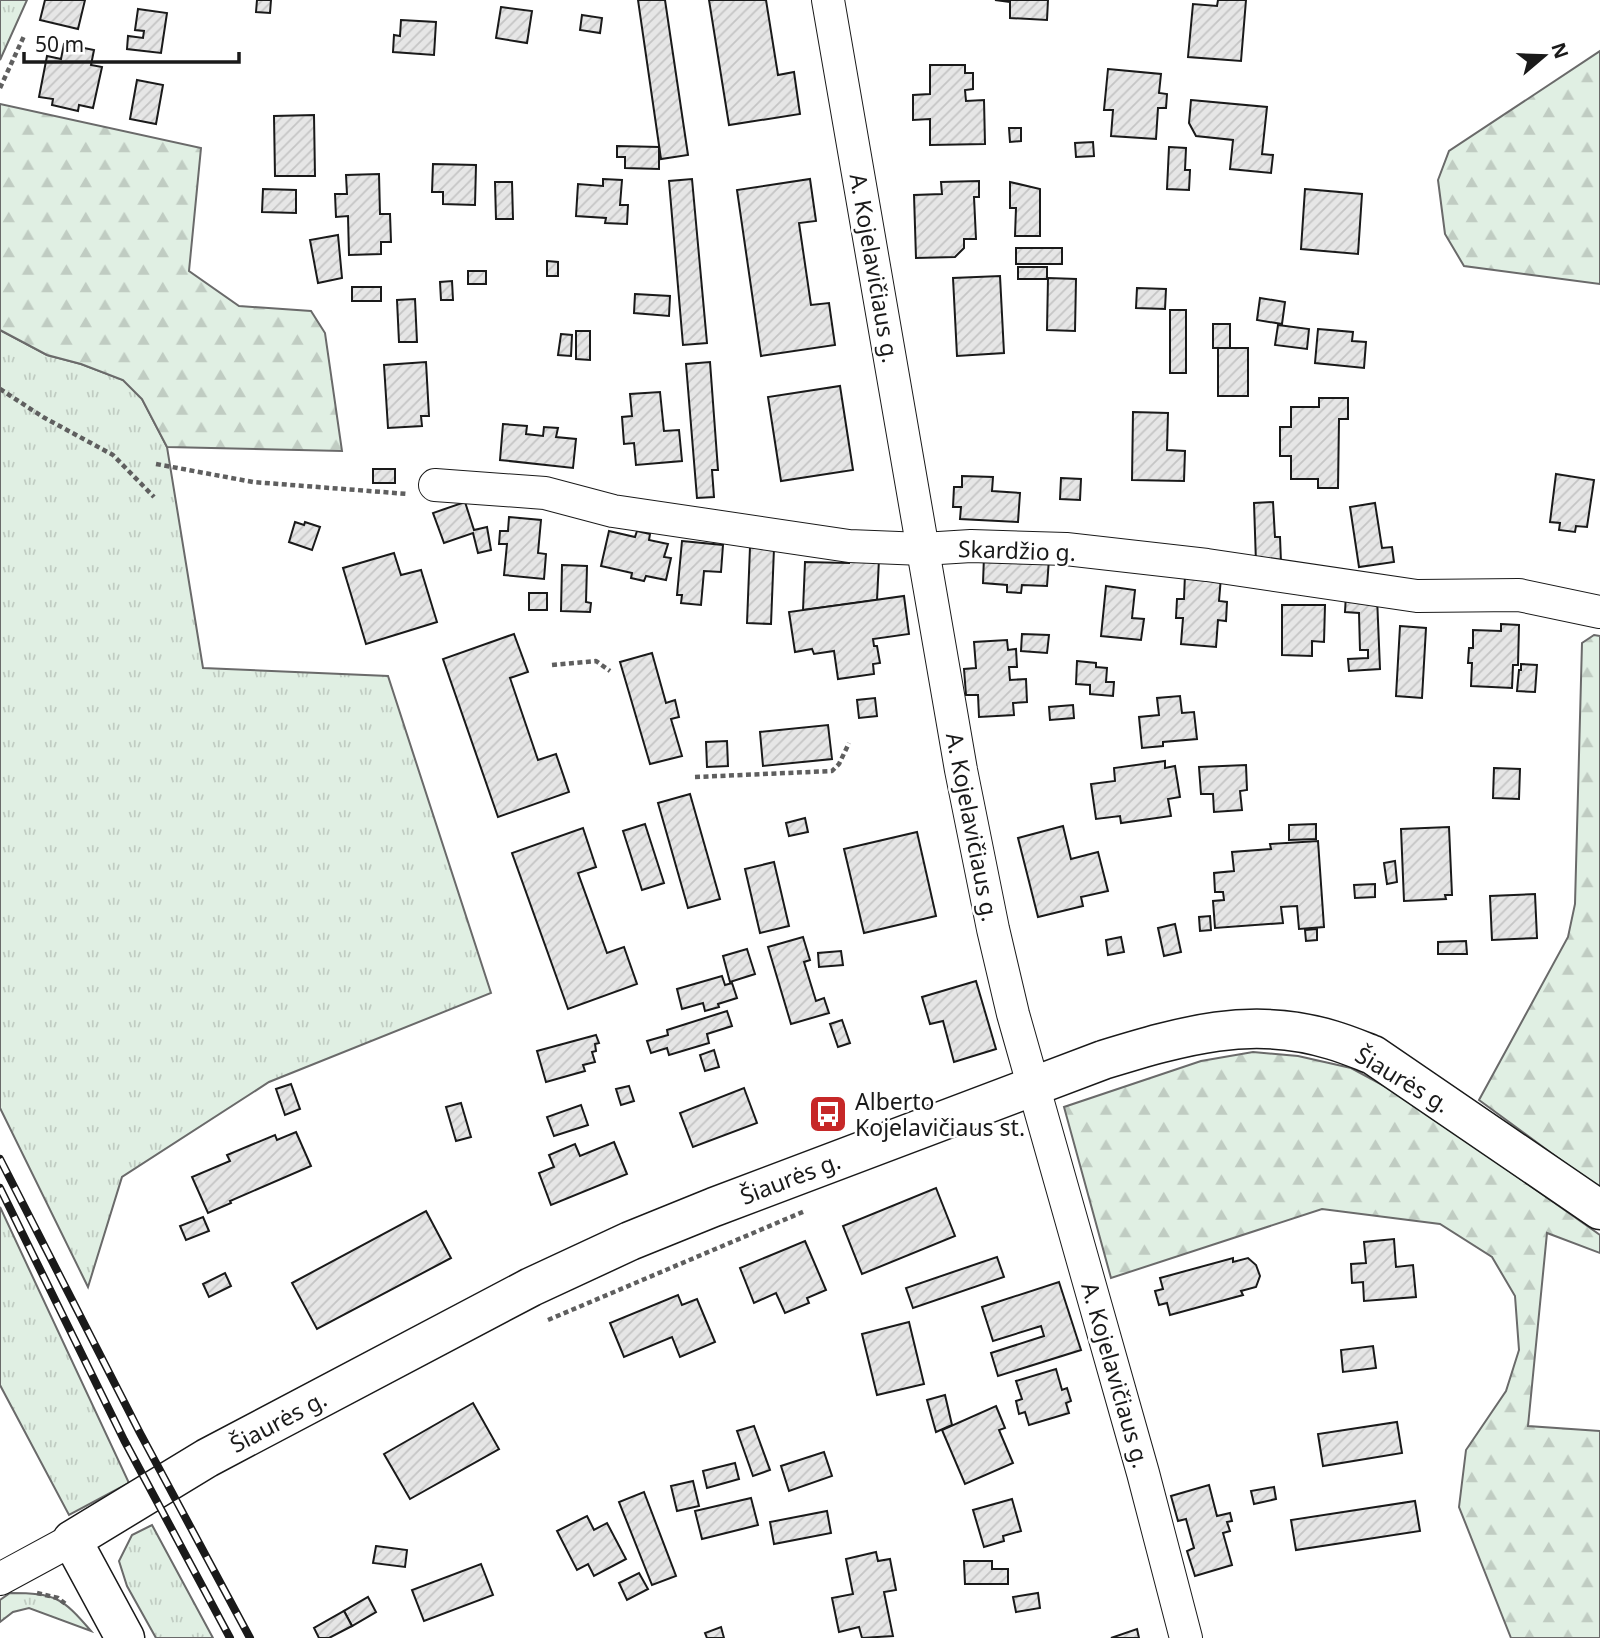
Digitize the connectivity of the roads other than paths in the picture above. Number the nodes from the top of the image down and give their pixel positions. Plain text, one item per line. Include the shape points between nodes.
1 (828, 0) edge
2 (427, 490) road end
3 (923, 549) junction
4 (1600, 612) edge
5 (1035, 1086) junction
6 (1600, 1210) edge
7 (72, 1540) junction
8 (12, 1586) edge
9 (125, 1638) edge
10 (1186, 1638) edge

1 - 3 street, A. Kojelavičiaus g.
2 - 3 street, Skardžio g. via 545,493 613,511 849,546
3 - 4 street, Skardžio g. via 1066,549 1417,596 1519,595
3 - 5 street, A. Kojelavičiaus g. via 993,929
5 - 6 main road, Šiaurės g. via 1176,1038 1229,1028 1295,1031 1373,1055
5 - 7 main road, Šiaurės g. via 702,1212 544,1281 207,1458
5 - 10 street, A. Kojelavičiaus g.
7 - 8 street, Šiaurės g.
7 - 9 main road

